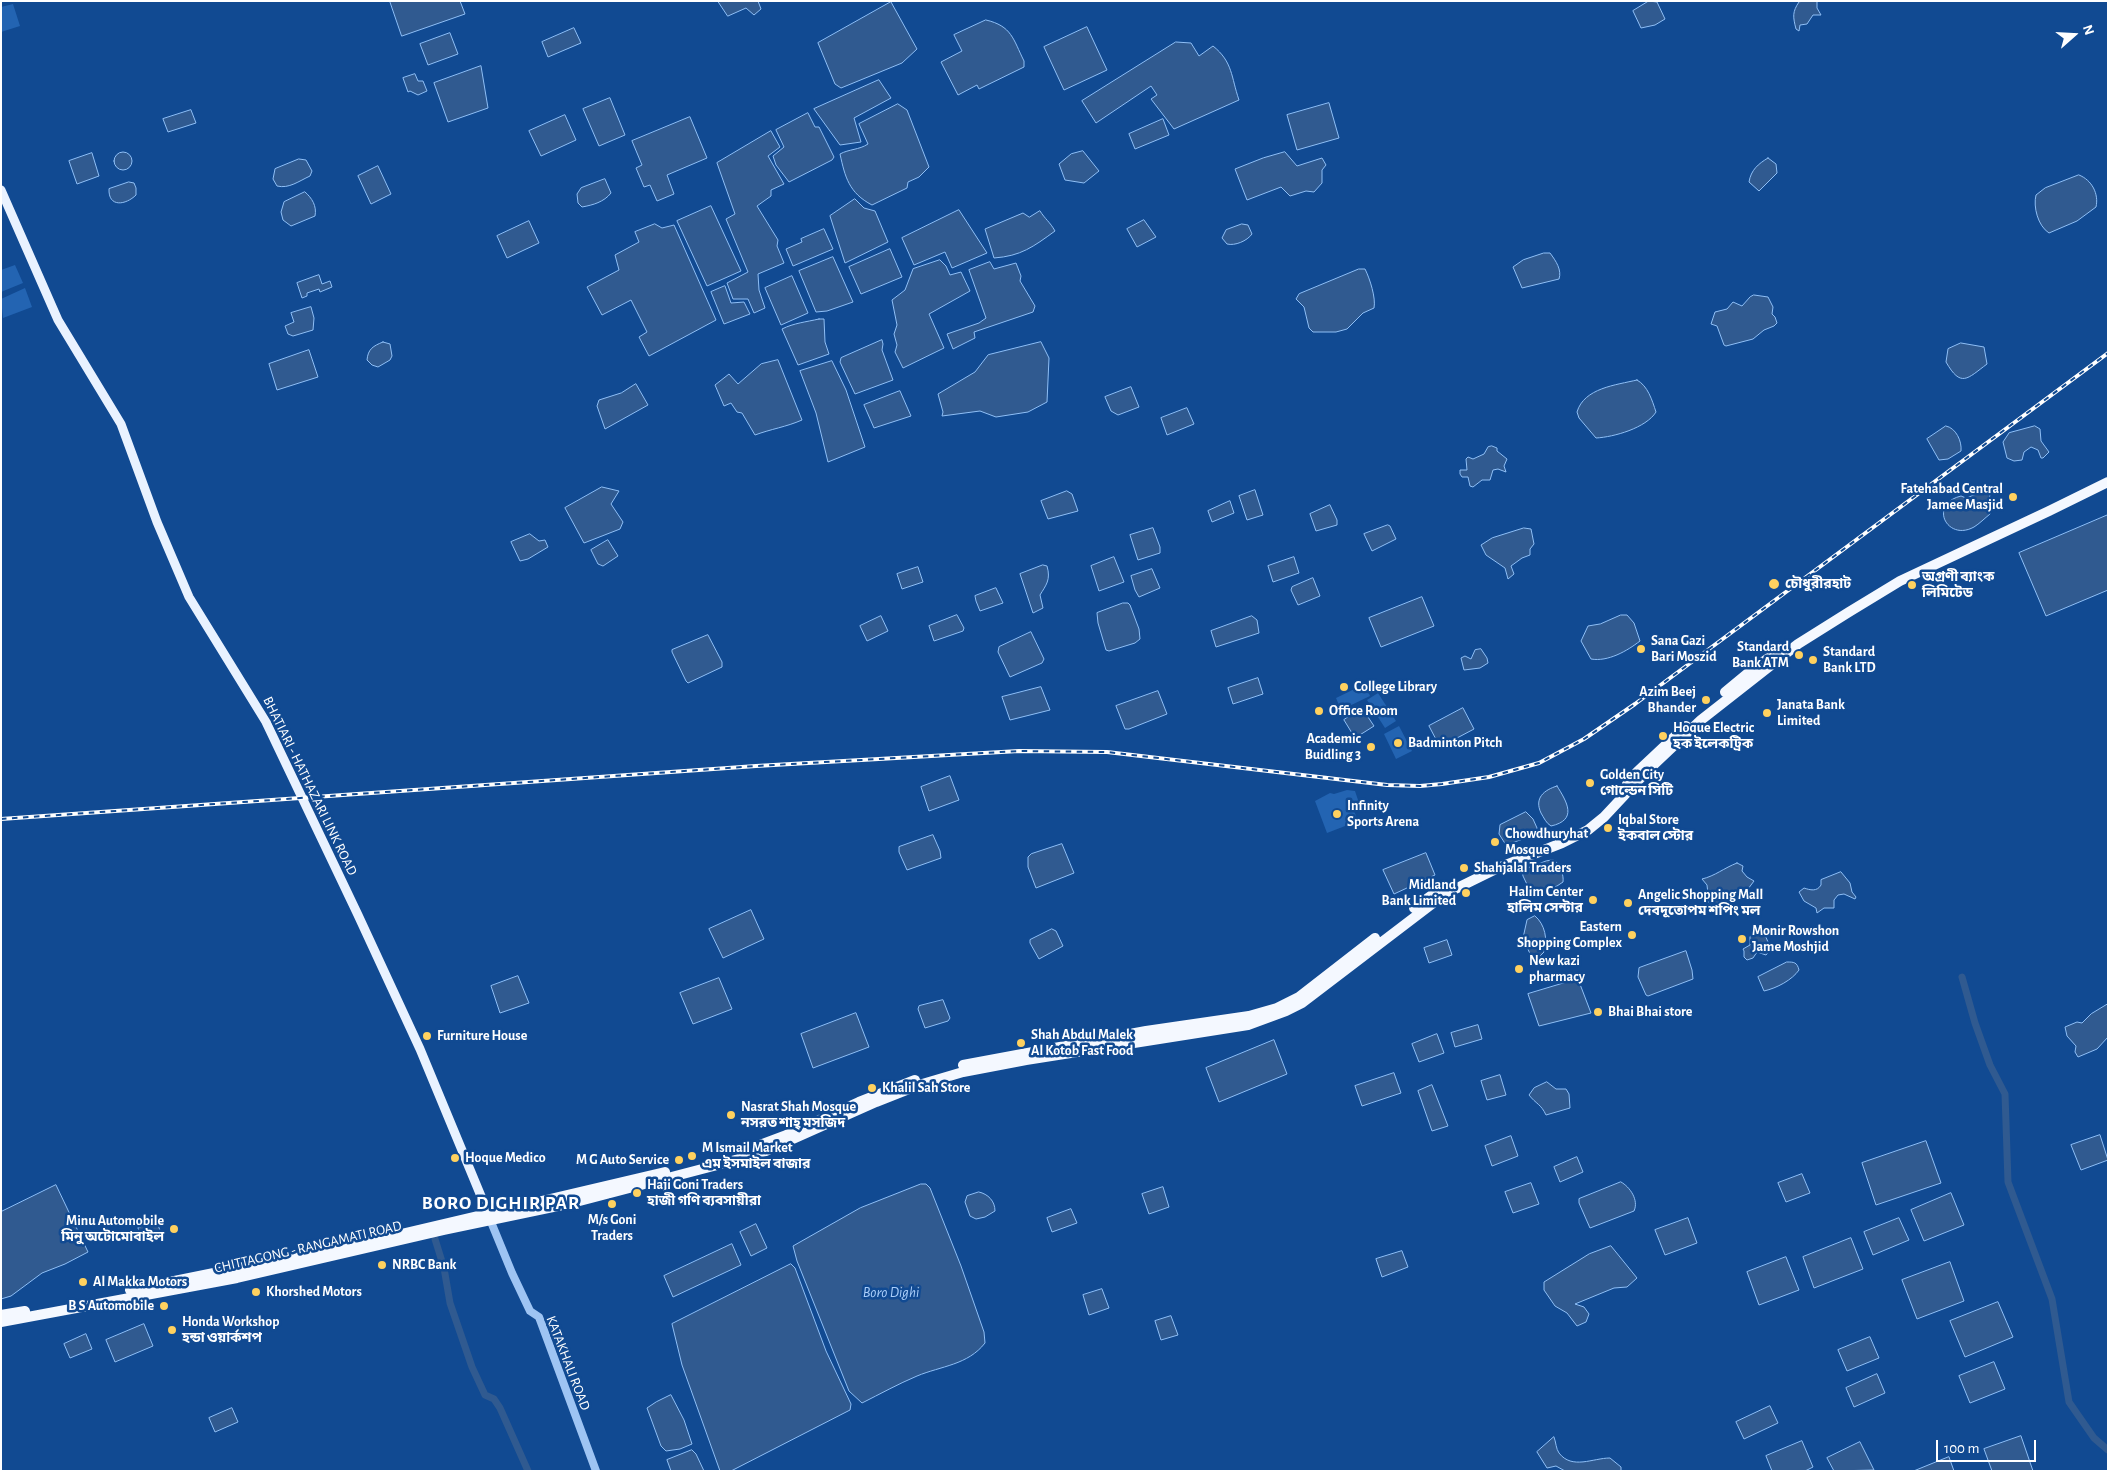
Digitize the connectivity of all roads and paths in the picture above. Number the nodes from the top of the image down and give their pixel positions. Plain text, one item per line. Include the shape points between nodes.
1 (1, 190) edge
2 (2108, 476) edge
3 (2108, 482) edge
4 (1278, 1011) junction
5 (489, 1217) junction
6 (1, 1315) edge
7 (1, 1322) edge
8 (596, 1471) edge

1 - 5 main road, BHATIARI - HATHAZARI LINK ROAD via 58,320 121,424 189,597 266,722 354,906 431,1075
2 - 4 highway, CHITTAGONG - RANGAMATI ROAD via 2072,496 1921,563 1856,600 1754,668 1668,740 1618,797 1586,825 1443,887
3 - 4 highway, CHITTAGONG - RANGAMATI ROAD via 1900,581 1798,644 1701,720 1588,830 1445,894 1302,1003
4 - 5 highway, CHITTAGONG - RANGAMATI ROAD via 1035,1050 954,1068 888,1090 752,1149
5 - 6 highway, CHITTAGONG - RANGAMATI ROAD
5 - 7 highway, CHITTAGONG - RANGAMATI ROAD via 237,1278
5 - 8 street, KATAKHALI ROAD via 530,1311 539,1318

